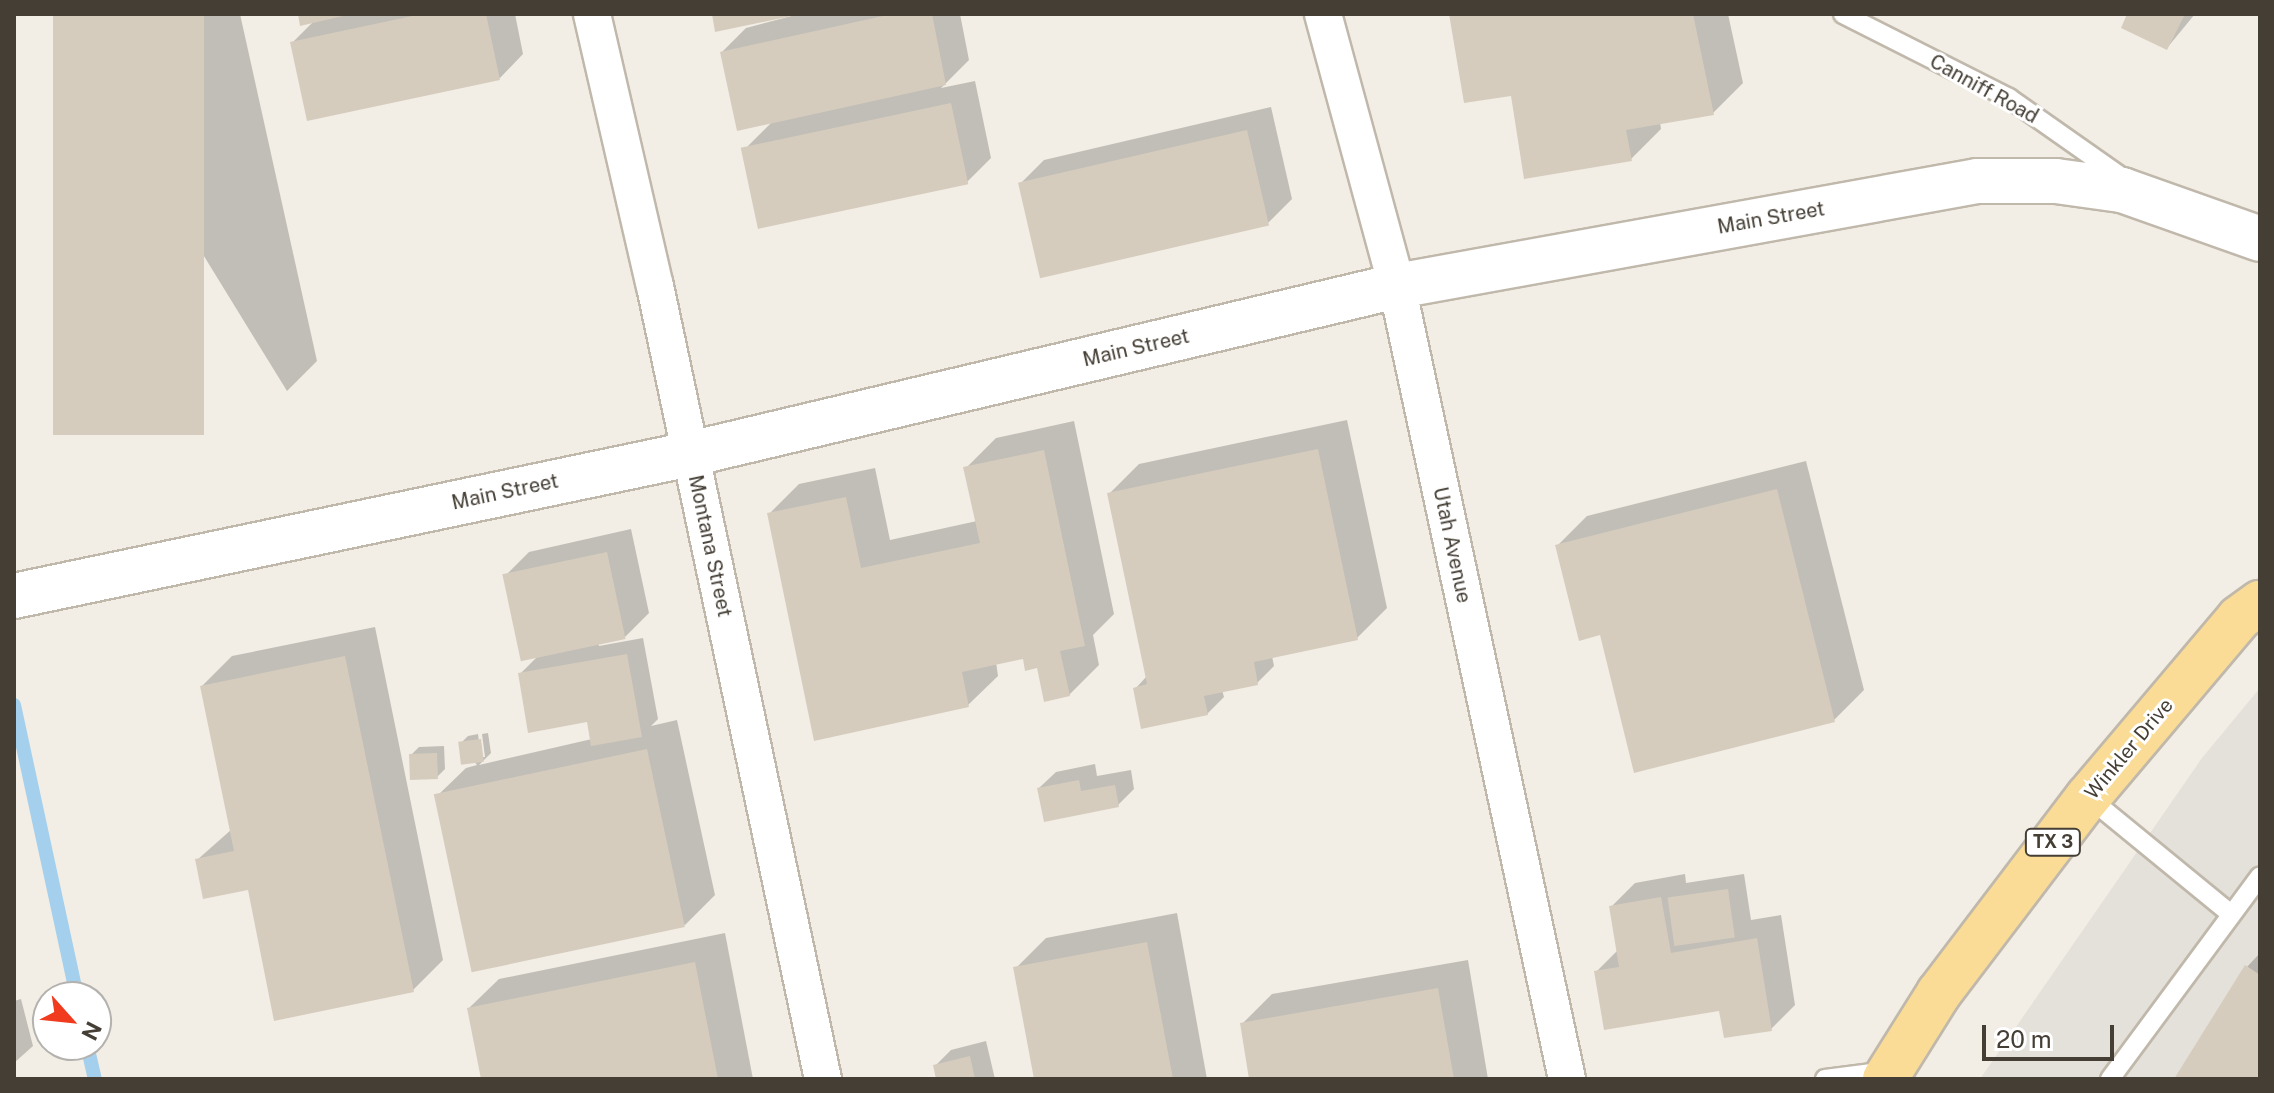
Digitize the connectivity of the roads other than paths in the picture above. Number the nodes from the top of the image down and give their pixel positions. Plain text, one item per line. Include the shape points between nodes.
1 (592, 14) edge
2 (1323, 14) edge
3 (1843, 14) edge
4 (2157, 202) junction
5 (2260, 239) edge
6 (1397, 286) junction
7 (690, 454) junction
8 (2260, 571) edge
9 (30, 592) edge
10 (2250, 610) edge
11 (2088, 797) junction
12 (2260, 876) edge
13 (2231, 914) junction
14 (1888, 1075) edge
15 (823, 1079) edge
16 (1567, 1079) edge
17 (1825, 1079) edge
18 (2110, 1079) edge

1 - 7 street, Montana Street
2 - 6 street, Utah Avenue
3 - 4 lane, Canniff Road via 2009,98
4 - 5 street, Main Street
4 - 6 street, Main Street via 2122,190 2056,181 1977,181
6 - 7 street, Main Street
6 - 16 street, Utah Avenue
7 - 9 street, Main Street
7 - 15 street, Montana Street
8 - 10 main road, Winkler Drive / TX 3
10 - 11 main road, Winkler Drive / TX 3
11 - 13 lane
11 - 14 main road, Winkler Drive / TX 3 via 1939,993
12 - 13 lane
13 - 18 lane
14 - 17 lane

